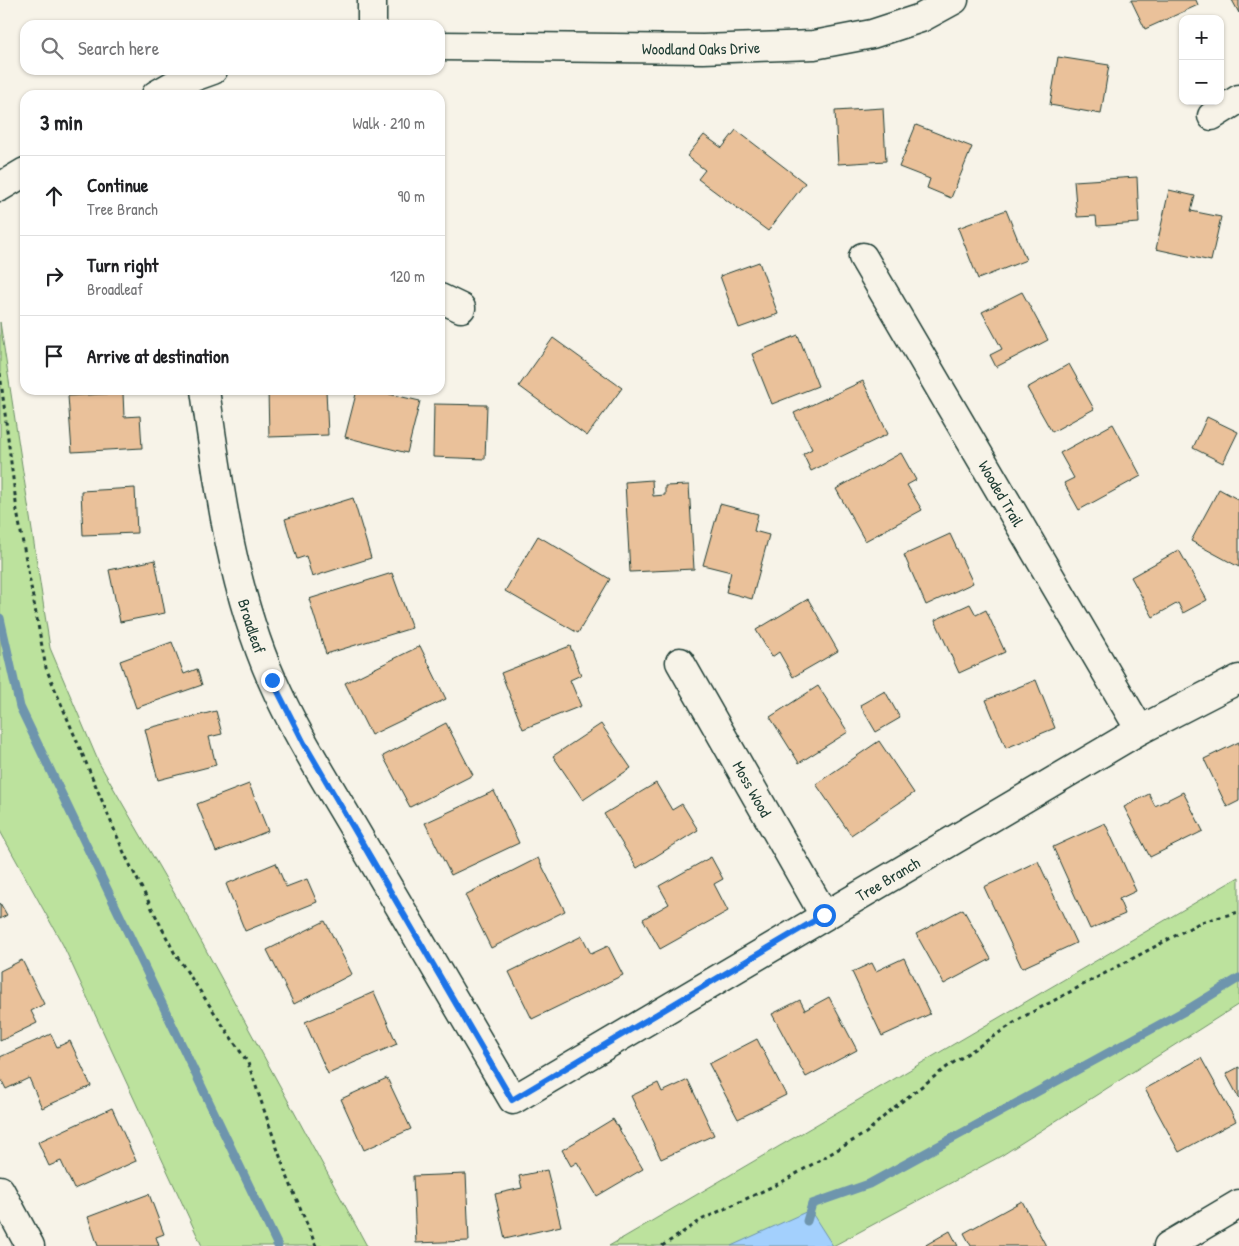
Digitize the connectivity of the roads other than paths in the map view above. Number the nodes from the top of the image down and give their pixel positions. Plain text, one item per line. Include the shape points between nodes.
1 (372, 0) edge
2 (954, 0) edge
3 (372, 20) edge
4 (445, 46) edge
5 (200, 75) edge
6 (166, 90) edge
7 (1239, 99) edge
8 (1212, 116) dead end
9 (20, 175) edge
10 (0, 187) edge
11 (863, 257) dead end
12 (206, 395) edge
13 (680, 662) dead end
14 (1239, 679) edge
15 (1140, 730) junction
16 (824, 915) junction
17 (512, 1100) joint
18 (0, 1190) edge
19 (1239, 1204) edge
20 (30, 1246) edge
21 (1168, 1246) edge

1 - 3 street
2 - 4 street, Woodland Oaks Drive via 921,18 888,29 814,46 703,49
5 - 6 street
7 - 8 street
9 - 10 street
11 - 15 street, Wooded Trail
12 - 17 street, Broadleaf via 231,552 272,680 304,743
13 - 16 street, Moss Wood
14 - 15 street, Tree Branch
15 - 16 street, Tree Branch
16 - 17 street, Tree Branch
18 - 20 street
19 - 21 street

